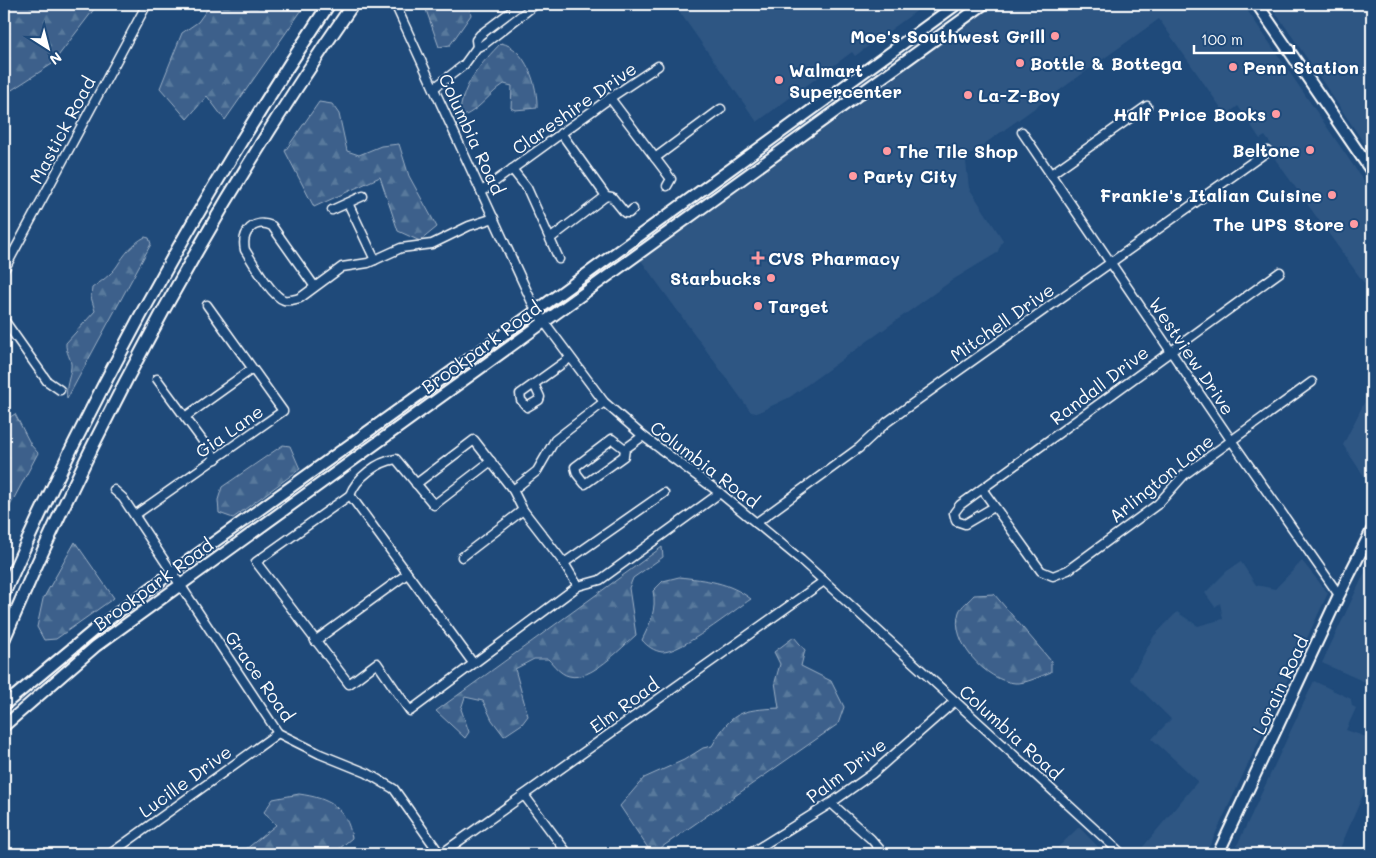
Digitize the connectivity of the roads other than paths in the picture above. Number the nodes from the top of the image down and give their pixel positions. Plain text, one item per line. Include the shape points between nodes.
1 (147, 4) edge
2 (329, 4) edge
3 (353, 4) edge
4 (395, 4) edge
5 (521, 4) edge
6 (536, 4) edge
7 (957, 4) edge
8 (984, 4) edge
9 (1257, 4) edge
10 (477, 47) junction
11 (658, 66) dead end
12 (434, 88) junction
13 (610, 98) junction
14 (1147, 106) dead end
15 (721, 109) dead end
16 (1022, 132) dead end
17 (561, 133) junction
18 (1268, 151) dead end
19 (655, 158) junction
20 (512, 169) junction
21 (1372, 172) edge
22 (1051, 174) junction
23 (666, 186) dead end
24 (482, 191) junction
25 (363, 196) dead end
26 (606, 196) junction
27 (348, 203) junction
28 (633, 209) dead end
29 (332, 210) dead end
30 (494, 218) junction
31 (550, 238) junction
32 (559, 259) dead end
33 (374, 260) junction
34 (1111, 263) junction
35 (4, 270) edge
36 (1280, 272) dead end
37 (315, 286) junction
38 (207, 305) dead end
39 (536, 311) junction
40 (4, 320) edge
41 (544, 321) junction
42 (1171, 351) junction
43 (570, 358) junction
44 (252, 369) junction
45 (157, 379) dead end
46 (1312, 382) dead end
47 (534, 384) dead end
48 (60, 390) dead end
49 (604, 402) junction
50 (185, 417) junction
51 (643, 436) junction
52 (1231, 440) junction
53 (625, 449) junction
54 (216, 459) junction
55 (491, 461) junction
56 (416, 484) junction
57 (114, 490) dead end
58 (513, 490) junction
59 (982, 490) junction
60 (664, 493) dead end
61 (720, 493) junction
62 (350, 495) junction
63 (994, 507) junction
64 (524, 510) junction
65 (135, 515) junction
66 (756, 523) junction
67 (1372, 530) edge
68 (462, 557) dead end
69 (564, 563) junction
70 (171, 573) junction
71 (407, 574) junction
72 (824, 581) junction
73 (180, 584) junction
74 (578, 586) junction
75 (4, 593) edge
76 (1339, 595) junction
77 (4, 638) edge
78 (315, 641) junction
79 (473, 663) junction
80 (954, 701) junction
81 (4, 705) edge
82 (4, 726) edge
83 (278, 733) junction
84 (524, 795) junction
85 (831, 803) junction
86 (110, 854) edge
87 (440, 854) edge
88 (568, 854) edge
89 (749, 854) edge
90 (884, 854) edge
91 (1122, 854) edge
92 (1218, 854) edge

1 - 35 street, Mastick Road
2 - 75 highway via 232,155 158,281 89,411
3 - 77 highway via 302,78 174,289 106,417 44,545
4 - 12 street, Columbia Road
5 - 10 street via 480,36 476,40
6 - 10 street
7 - 39 main road, Brookpark Road
8 - 41 main road, Brookpark Road
9 - 21 main road
10 - 12 street via 464,65
11 - 13 street, Clareshire Drive
12 - 24 street, Columbia Road
13 - 17 street, Clareshire Drive
13 - 19 street
14 - 22 street
15 - 19 street
16 - 22 street, Westview Drive
17 - 20 street, Clareshire Drive
17 - 26 street
18 - 34 street, Mitchell Drive
19 - 23 street via 671,179
20 - 24 street, Clareshire Drive
20 - 31 street via 527,188
22 - 34 street, Westview Drive
24 - 30 street, Columbia Road
25 - 27 street
26 - 28 street via 612,197 625,213
26 - 31 street
27 - 29 street
27 - 33 street
30 - 33 street via 432,244 401,248
30 - 39 street, Columbia Road
31 - 32 street
33 - 37 street via 342,267
34 - 42 street, Westview Drive
34 - 66 street, Mitchell Drive via 894,417 859,448
36 - 42 street, Randall Drive
37 - 37 street via 300,298 285,300 276,296 244,250 243,240 250,228 260,223 272,226
38 - 44 street, Gia Lane
39 - 41 street, Columbia Road
39 - 70 main road, Brookpark Road
40 - 48 street via 47,381
41 - 43 street, Columbia Road
41 - 73 main road, Brookpark Road
42 - 52 street, Westview Drive
42 - 59 street, Randall Drive
43 - 47 street
43 - 49 street, Columbia Road
44 - 50 street
44 - 54 street, Gia Lane via 283,411
45 - 50 street
46 - 52 street, Arlington Lane
49 - 51 street, Columbia Road
49 - 58 street via 555,440 537,471
50 - 54 street
51 - 53 street
51 - 61 street, Columbia Road
52 - 63 street, Arlington Lane via 1184,475 1158,504 1068,570 1053,576 1040,571
52 - 76 street, Westview Drive
53 - 53 street via 624,456 585,484 577,474 576,467 580,462 612,439
54 - 65 street, Gia Lane
55 - 56 street via 434,505
55 - 56 street via 474,440
55 - 58 street
56 - 62 street via 396,458 387,460 356,482
57 - 65 street, Grace Road via 124,498
58 - 64 street
59 - 63 street
59 - 63 street, Randall Drive via 960,505 954,513 956,521 965,524
60 - 69 street
61 - 66 street, Columbia Road
61 - 74 street via 600,580
62 - 71 street
62 - 78 street via 256,562
64 - 68 street
64 - 69 street
65 - 70 street, Grace Road
66 - 72 street, Columbia Road
67 - 76 main road, Lorain Road
69 - 74 street
70 - 73 street, Grace Road
70 - 81 main road, Brookpark Road via 93,631
71 - 78 street
71 - 79 street
72 - 80 street, Columbia Road
72 - 84 street, Elm Road
73 - 82 main road, Brookpark Road via 96,646
73 - 83 street, Grace Road
74 - 79 street
76 - 92 main road, Lorain Road
78 - 79 street via 349,684 376,663 410,711
80 - 85 street, Palm Drive via 872,774
80 - 91 street, Columbia Road
83 - 86 street, Lucille Drive
83 - 87 street, Grace Road via 368,773 394,790
84 - 87 street, Elm Road
84 - 88 street
85 - 89 street, Palm Drive
85 - 90 street

